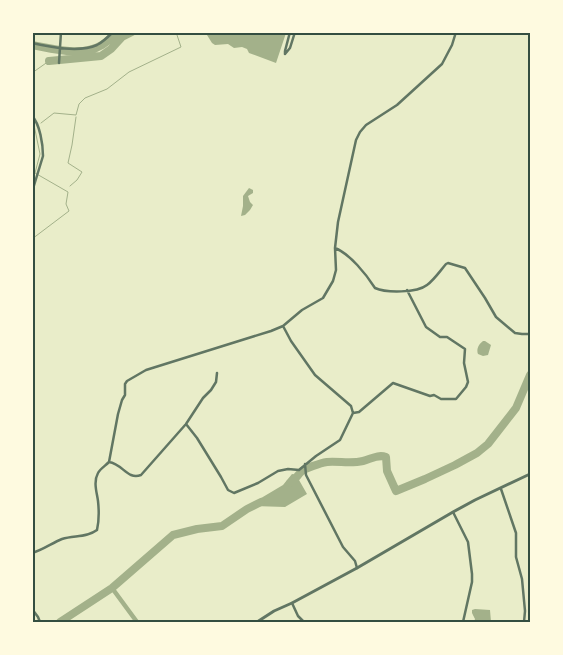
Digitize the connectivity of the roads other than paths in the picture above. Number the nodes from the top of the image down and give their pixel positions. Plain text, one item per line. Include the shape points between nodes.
1 (60, 32) edge
2 (113, 32) edge
3 (290, 32) edge
4 (295, 32) edge
5 (456, 32) edge
6 (32, 43) edge
7 (60, 48) junction
8 (59, 63) dead end
9 (32, 116) edge
10 (32, 192) edge
11 (335, 248) junction
12 (407, 290) junction
13 (283, 326) junction
14 (530, 334) edge
15 (218, 372) dead end
16 (353, 414) junction
17 (186, 424) junction
18 (109, 462) junction
19 (305, 464) junction
20 (530, 474) edge
21 (500, 489) junction
22 (453, 512) junction
23 (32, 553) edge
24 (357, 568) junction
25 (292, 604) junction
26 (32, 609) edge
27 (40, 622) edge
28 (257, 622) edge
29 (304, 622) edge
30 (463, 622) edge
31 (524, 622) edge

1 - 7 street
2 - 7 street via 96,45
3 - 4 street via 285,54
5 - 11 street via 442,64 360,132 351,160
6 - 7 street
7 - 8 street
9 - 10 street via 37,121 43,151
11 - 12 street via 353,261 375,288
11 - 13 street via 336,270 323,298
12 - 14 street via 426,286 446,264 456,265 464,268 496,317 515,332
12 - 16 street via 426,327 465,349 468,384 453,400 430,396 395,382
13 - 16 street via 315,375 351,406
13 - 18 street via 146,370 127,381
15 - 17 street via 216,382
16 - 19 street via 340,440
17 - 18 street via 142,475 130,475
17 - 19 street via 230,493 244,490 278,472 299,470
18 - 23 street via 98,472 96,480 99,504 97,530
19 - 24 street via 306,475
20 - 21 street
21 - 22 street
21 - 31 street via 516,533
22 - 24 street
22 - 30 street via 468,542 472,574
24 - 25 street
25 - 28 street
25 - 29 street
26 - 27 street

